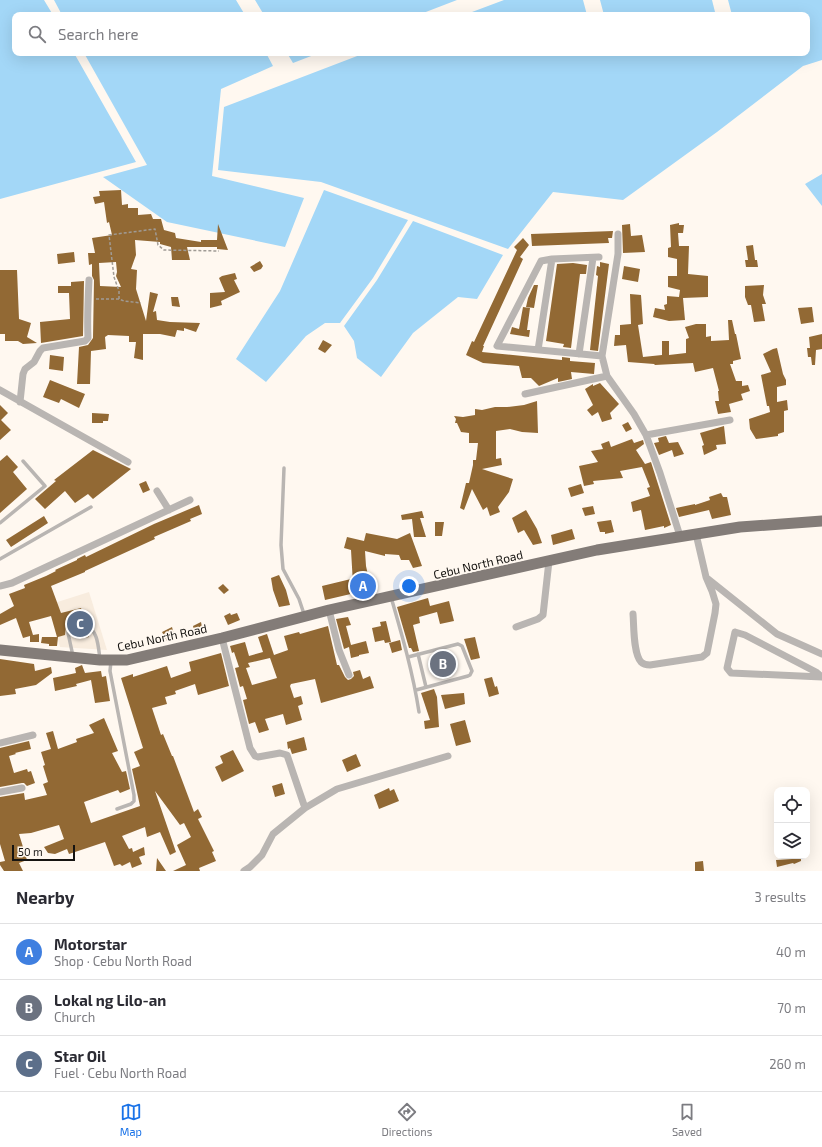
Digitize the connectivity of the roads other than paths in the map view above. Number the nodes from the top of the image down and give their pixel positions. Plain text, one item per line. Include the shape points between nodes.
1 (618, 234) dead end
2 (552, 259) junction
3 (89, 280) dead end
4 (538, 350) junction
5 (579, 354) junction
6 (602, 356) junction
7 (607, 376) junction
8 (0, 390) edge
9 (525, 394) dead end
10 (20, 402) junction
11 (730, 420) dead end
12 (646, 434) junction
13 (23, 461) dead end
14 (128, 462) dead end
15 (284, 468) dead end
16 (157, 491) dead end
17 (190, 500) dead end
18 (91, 507) dead end
19 (169, 510) junction
20 (822, 521) edge
21 (0, 522) edge
22 (696, 534) junction
23 (680, 536) junction
24 (0, 559) edge
25 (548, 561) junction
26 (706, 577) junction
27 (0, 586) edge
28 (391, 596) junction
29 (329, 610) junction
30 (633, 614) dead end
31 (304, 616) junction
32 (74, 623) dead end
33 (86, 624) dead end
34 (516, 627) dead end
35 (222, 638) junction
36 (0, 650) edge
37 (418, 654) junction
38 (822, 654) edge
39 (408, 657) junction
40 (73, 658) junction
41 (106, 660) junction
42 (349, 675) dead end
43 (822, 677) edge
44 (426, 687) junction
45 (416, 690) junction
46 (419, 712) dead end
47 (32, 735) dead end
48 (0, 743) edge
49 (448, 756) dead end
50 (22, 788) dead end
51 (0, 792) edge
52 (304, 808) junction
53 (117, 809) dead end
54 (244, 871) edge

1 - 6 street via 618,254
2 - 4 street
2 - 4 street via 541,261 497,346
2 - 5 street via 596,258
3 - 10 street via 88,338 86,341 43,348 34,362 25,369
4 - 5 street
5 - 6 street
6 - 7 street
7 - 9 street
7 - 12 street
8 - 10 street
10 - 14 street
11 - 12 street
12 - 23 street
13 - 21 lane via 45,486
15 - 31 lane via 281,545 283,569 299,599
16 - 19 street
17 - 19 street
18 - 24 lane
19 - 27 street via 12,583
20 - 22 main road, Cebu North Road via 740,527
22 - 23 main road, Cebu North Road
22 - 26 street
23 - 25 main road, Cebu North Road
25 - 28 main road, Cebu North Road
25 - 34 street via 543,615
26 - 30 street via 716,604 709,646 707,653 702,657 650,665 640,662 636,651
26 - 38 street via 777,634
28 - 29 main road, Cebu North Road
28 - 39 lane
29 - 31 main road, Cebu North Road
29 - 42 street via 339,650
31 - 35 main road, Cebu North Road
32 - 40 lane via 69,627 68,633
33 - 41 lane via 97,637
35 - 41 main road, Cebu North Road via 133,659
35 - 52 street via 250,748 258,757 287,755
36 - 40 main road, Cebu North Road
37 - 39 lane
37 - 44 lane
37 - 44 lane via 458,644 462,646 472,671 468,676
39 - 45 lane
40 - 41 main road, Cebu North Road
41 - 53 lane via 134,795 131,804
43 - 43 street via 732,673 727,668 735,632
44 - 45 lane
45 - 46 lane
47 - 48 street
49 - 52 street via 337,789
50 - 51 street
52 - 54 street via 273,834 262,855

